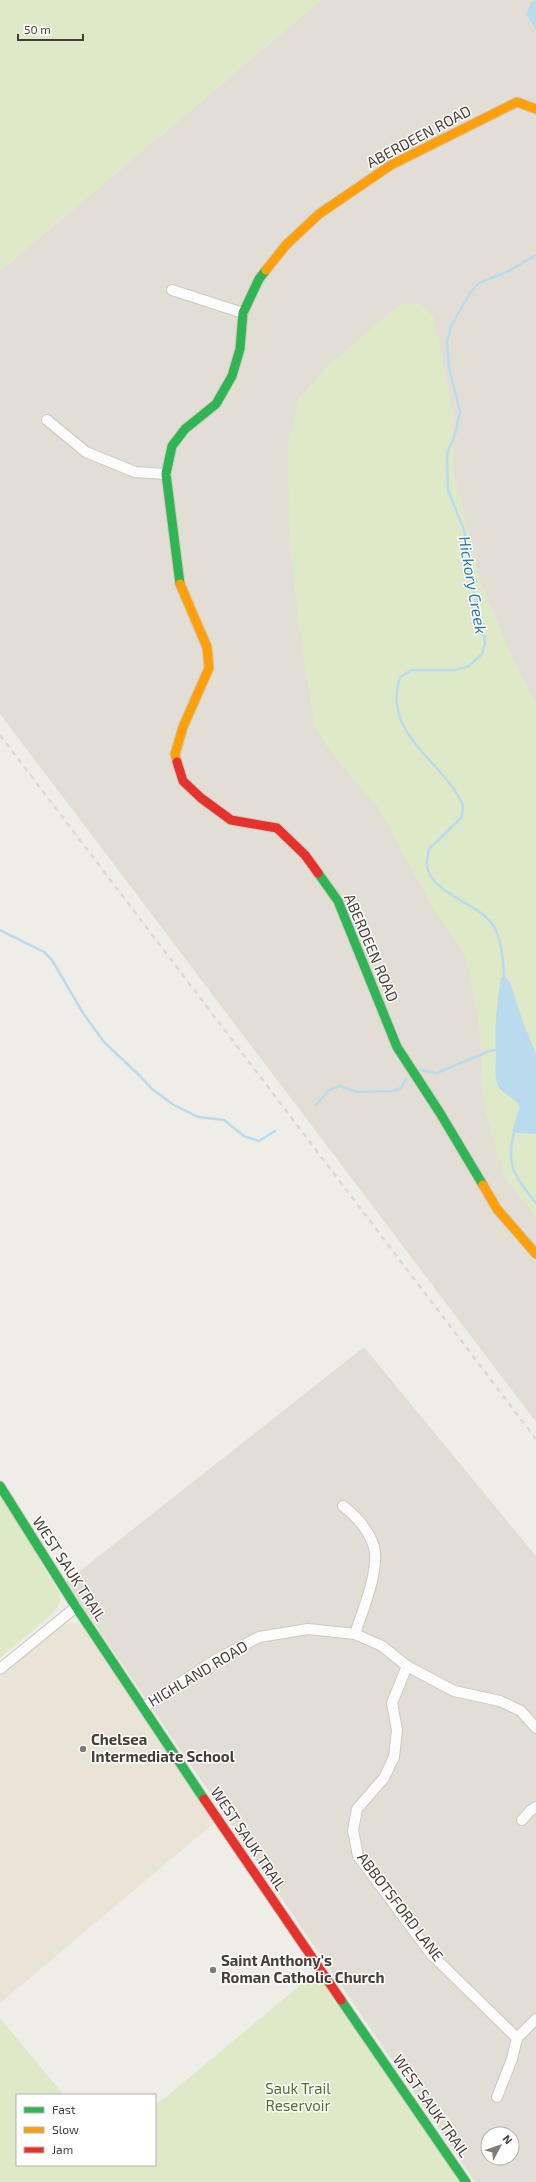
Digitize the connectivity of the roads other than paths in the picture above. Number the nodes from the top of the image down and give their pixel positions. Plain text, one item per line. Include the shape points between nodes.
1 (536, 109) edge
2 (172, 290) dead end
3 (243, 313) junction
4 (47, 420) dead end
5 (166, 474) junction
6 (536, 1254) edge
7 (0, 1486) edge
8 (343, 1506) dead end
9 (76, 1606) junction
10 (355, 1634) junction
11 (407, 1666) junction
12 (0, 1669) edge
13 (144, 1707) junction
14 (536, 1728) edge
15 (536, 1807) edge
16 (522, 1820) dead end
17 (536, 2019) edge
18 (517, 2038) junction
19 (497, 2097) dead end
20 (466, 2182) edge

1 - 3 street, ABERDEEN ROAD via 517,102 391,165 319,214 286,244 258,279
2 - 3 street
3 - 5 street, ABERDEEN ROAD via 240,348 232,376 216,404 185,429 172,446
4 - 5 street via 86,452 134,472
5 - 6 street, ABERDEEN ROAD via 180,583 207,647 209,668 183,727 176,754 184,781 230,820 277,828 309,861 338,901 397,1047 497,1209
7 - 9 street, WEST SAUK TRAIL
8 - 10 street via 359,1519 374,1548 373,1577
9 - 12 street
9 - 13 street, WEST SAUK TRAIL
10 - 11 street, HIGHLAND ROAD via 382,1646
10 - 13 street, HIGHLAND ROAD via 308,1629 259,1637 215,1660
11 - 14 street, HIGHLAND ROAD via 454,1691 500,1701 522,1711
11 - 18 street, ABBOTSFORD LANE via 392,1703 397,1730 394,1757 384,1778 357,1808 353,1830 358,1856 431,1954
13 - 20 street, WEST SAUK TRAIL via 242,1856
15 - 16 street
17 - 18 street
18 - 19 street via 512,2059

